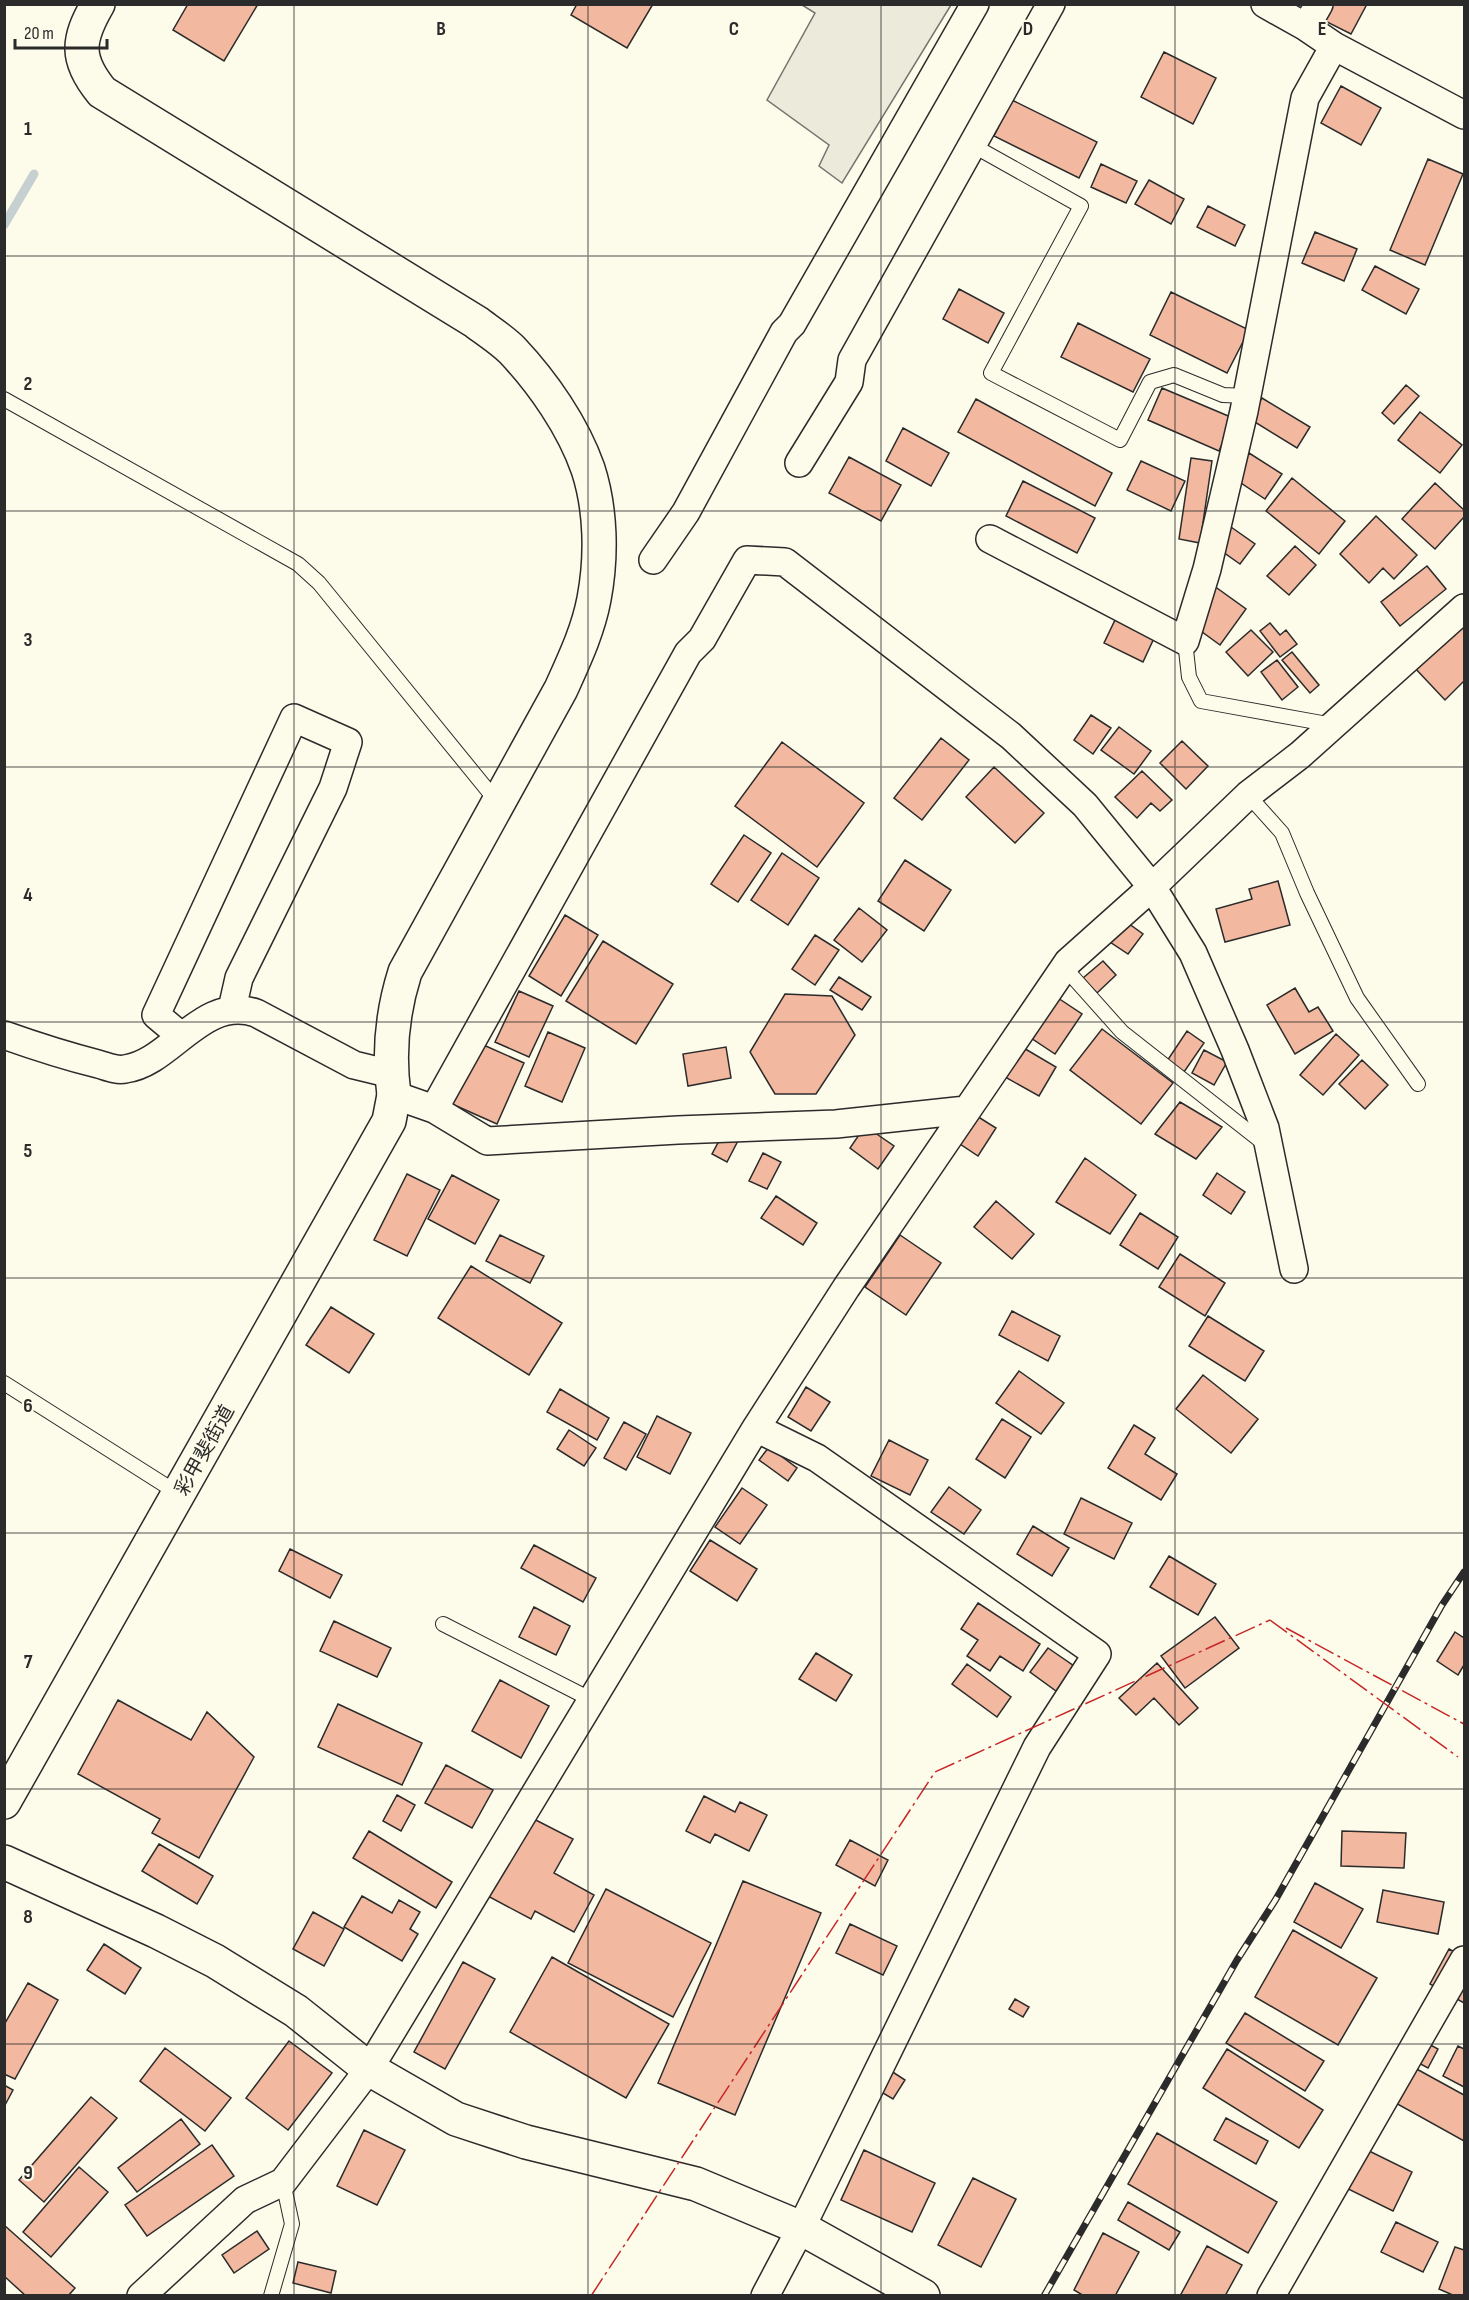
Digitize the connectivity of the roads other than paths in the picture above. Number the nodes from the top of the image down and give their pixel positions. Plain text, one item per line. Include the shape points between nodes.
1 (98, 4) edge
2 (975, 4) edge
3 (1051, 4) edge
4 (1265, 4) edge
5 (1312, 16) edge
6 (1334, 46) junction
7 (1464, 115) edge
8 (972, 145) junction
9 (1248, 396) junction
10 (4, 399) edge
11 (799, 463) dead end
12 (990, 538) dead end
13 (653, 560) dead end
14 (1464, 608) edge
15 (1185, 641) junction
16 (1333, 725) junction
17 (1248, 795) junction
18 (498, 804) junction
19 (1152, 887) junction
20 (1065, 967) junction
21 (232, 1009) junction
22 (4, 1035) edge
23 (181, 1036) junction
24 (1418, 1083) dead end
25 (392, 1084) junction
26 (434, 1109) junction
27 (966, 1110) junction
28 (1268, 1146) junction
29 (1294, 1269) dead end
30 (4, 1383) edge
31 (756, 1428) junction
32 (179, 1494) junction
33 (443, 1624) dead end
34 (592, 1700) junction
35 (4, 1802) edge
36 (4, 1862) edge
37 (1464, 1960) edge
38 (369, 2068) junction
39 (283, 2182) junction
40 (801, 2228) junction
41 (141, 2295) edge
42 (271, 2295) edge
43 (765, 2295) edge
44 (923, 2295) edge
45 (1271, 2295) edge

1 - 18 main road, 彩甲斐街道 via 85,26 81,48 88,74 102,92 476,322 511,349 568,427 588,469 597,515 599,556 594,601 561,689
2 - 13 street via 784,332 686,512
3 - 8 street
4 - 5 street
5 - 6 street
6 - 7 street
6 - 9 street via 1305,98
8 - 9 lane via 1081,206 991,373 1120,440 1150,382 1174,375 1223,395
8 - 11 street via 852,360 849,382
9 - 15 street via 1207,569
10 - 18 lane via 298,564 319,583
12 - 15 street
14 - 16 street
15 - 16 lane via 1189,677 1201,701
16 - 17 street
17 - 19 street
17 - 24 lane via 1282,833 1357,998
18 - 25 main road, 彩甲斐街道 via 405,972 392,1024
19 - 20 street
19 - 26 street via 1085,805 1011,736 785,562 747,560 702,639 688,653
19 - 28 street via 1193,953 1235,1050 1265,1128
20 - 27 street
20 - 28 lane via 1122,1032
21 - 23 street
21 - 23 street via 239,978 333,788 348,742 294,718 156,1015
21 - 25 street via 256,1013
22 - 23 street via 121,1070 145,1063
25 - 26 street
25 - 32 main road, 彩甲斐街道 via 389,1121
26 - 27 street via 487,1142 836,1124
27 - 31 street
28 - 29 street
30 - 32 lane
31 - 34 street
31 - 40 street via 817,1458 1097,1654 1037,1747
32 - 35 main road, 彩甲斐街道
33 - 34 lane
34 - 38 street
36 - 38 main road via 215,1961 296,2011
37 - 45 street
38 - 39 street
38 - 40 main road via 456,2120 526,2142 696,2184
39 - 41 street via 245,2200
39 - 42 lane via 292,2224
40 - 43 street
40 - 44 main road

